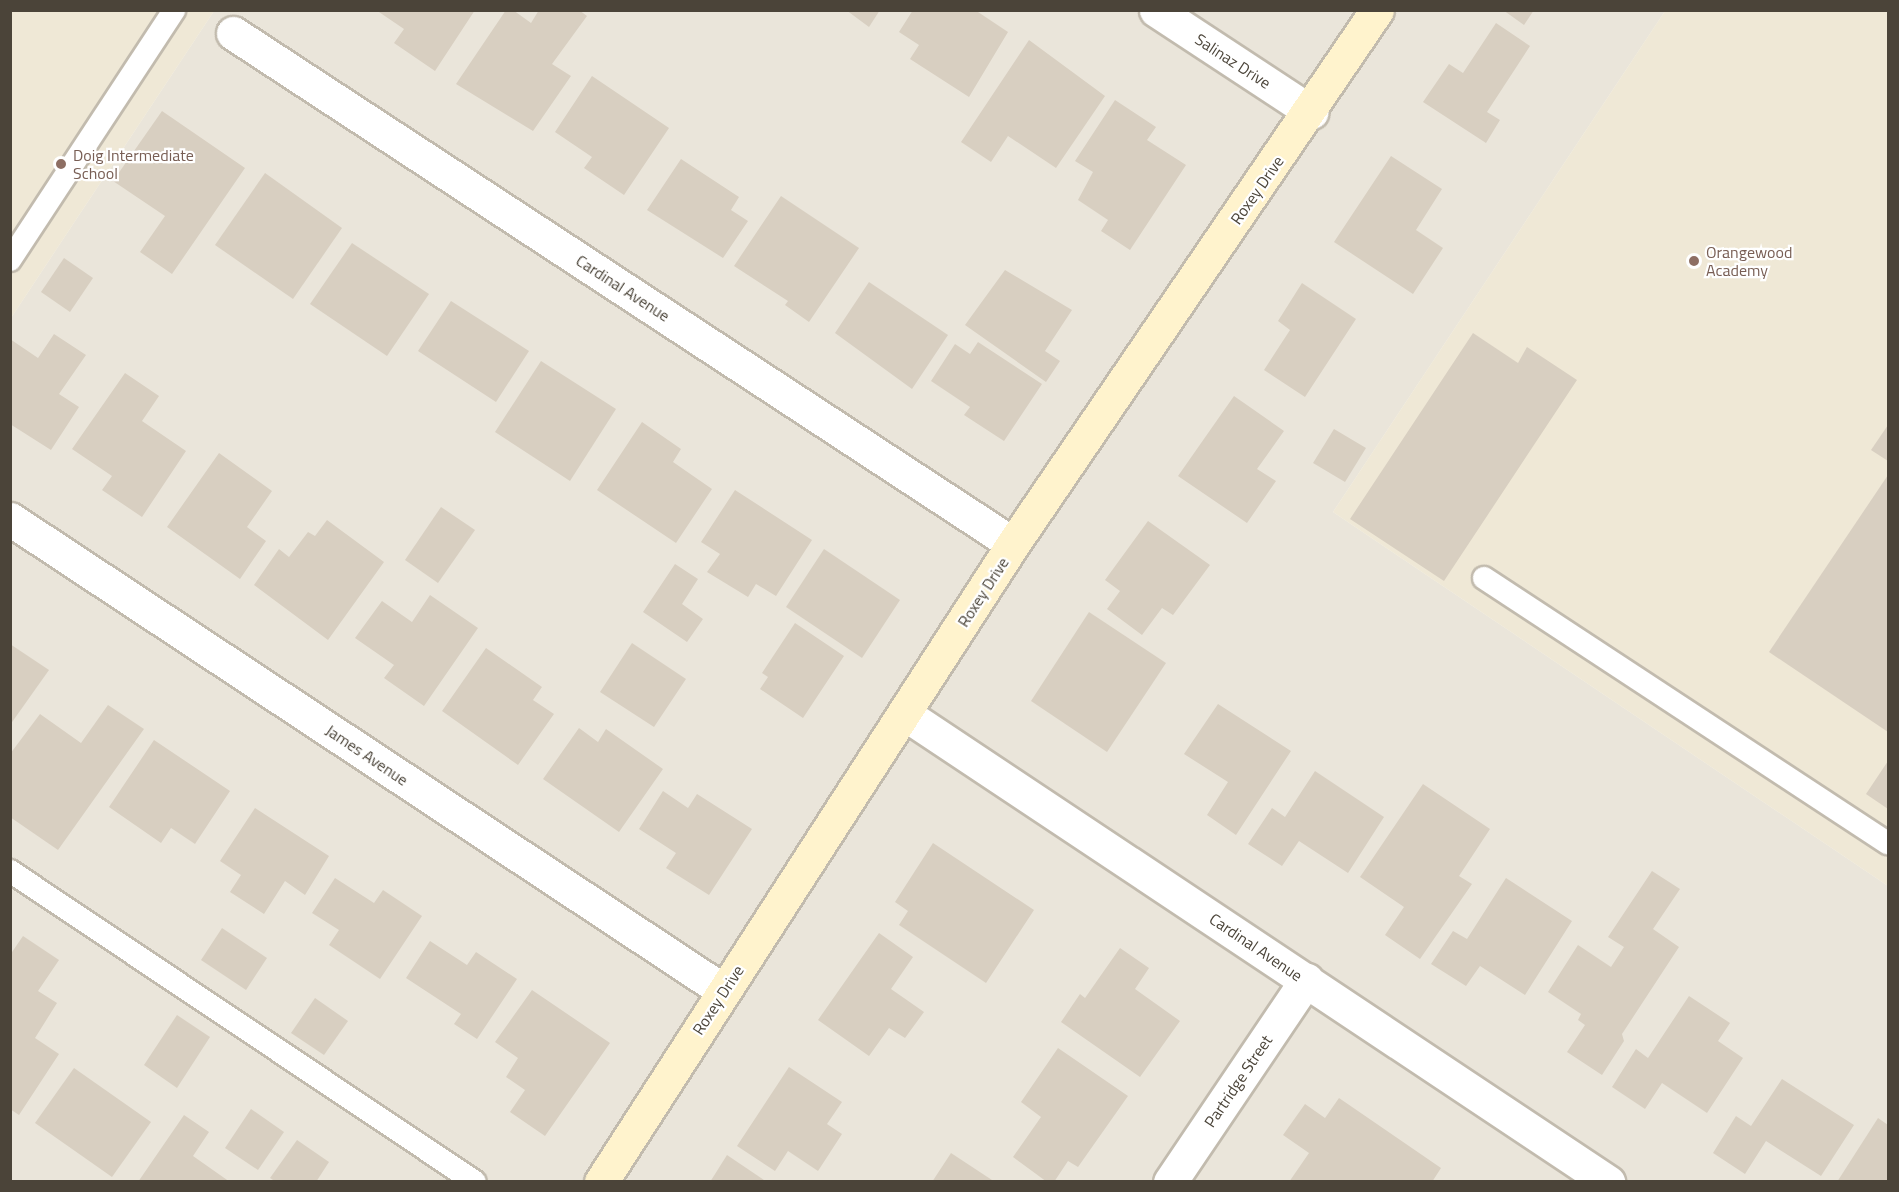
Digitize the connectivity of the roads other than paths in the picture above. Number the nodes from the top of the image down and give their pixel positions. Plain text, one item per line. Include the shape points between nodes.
1 (174, 10) edge
2 (1156, 10) edge
3 (1377, 10) edge
4 (233, 33) dead end
5 (1311, 112) junction
6 (10, 260) edge
7 (10, 519) edge
8 (1013, 544) junction
9 (1484, 578) dead end
10 (905, 714) junction
11 (1888, 843) edge
12 (10, 871) edge
13 (1306, 980) junction
14 (723, 991) junction
15 (475, 1182) edge
16 (601, 1182) edge
17 (1170, 1182) edge
18 (1608, 1182) edge

1 - 6 lane
2 - 5 street, Salinaz Drive
3 - 5 street, Roxey Drive
4 - 8 street, Cardinal Avenue
5 - 8 street, Roxey Drive
7 - 14 street, James Avenue
8 - 10 street, Roxey Drive
9 - 11 lane
10 - 13 street, Cardinal Avenue
10 - 14 street, Roxey Drive
12 - 15 lane
13 - 17 street, Partridge Street
13 - 18 street, Cardinal Avenue
14 - 16 street, Roxey Drive

